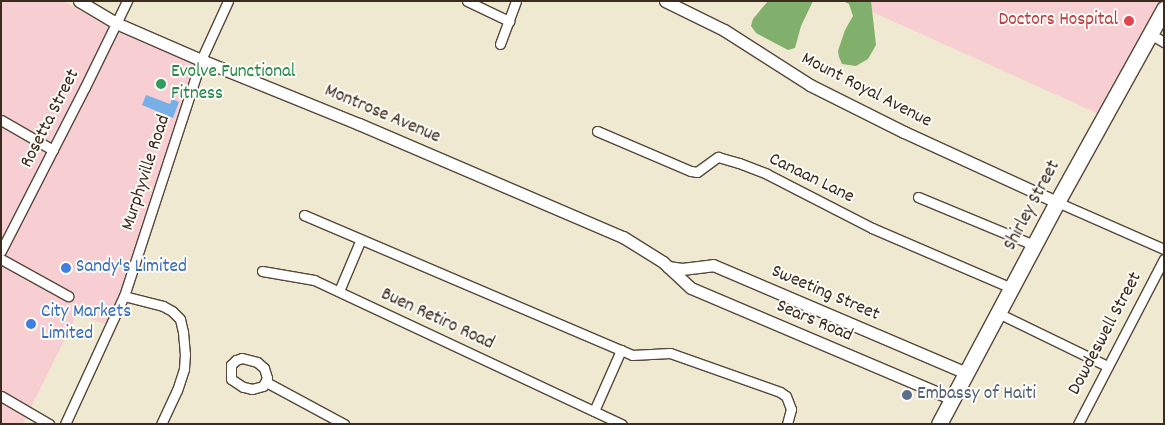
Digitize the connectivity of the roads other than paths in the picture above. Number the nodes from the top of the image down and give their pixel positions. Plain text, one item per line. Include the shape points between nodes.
1 (78, 1) edge
2 (127, 1) edge
3 (228, 1) edge
4 (467, 1) edge
5 (516, 1) edge
6 (665, 1) edge
7 (1164, 9) edge
8 (509, 20) junction
9 (116, 23) junction
10 (1150, 34) junction
11 (1164, 42) edge
12 (500, 44) dead end
13 (201, 60) junction
14 (1, 120) edge
15 (597, 131) dead end
16 (53, 150) junction
17 (918, 197) dead end
18 (1057, 202) junction
19 (304, 215) dead end
20 (361, 239) junction
21 (1034, 245) junction
22 (1164, 249) edge
23 (1, 251) edge
24 (1, 259) edge
25 (1164, 259) edge
26 (668, 267) junction
27 (262, 270) dead end
28 (1012, 288) junction
29 (339, 291) junction
30 (68, 296) dead end
31 (124, 296) junction
32 (998, 314) junction
33 (621, 350) junction
34 (1107, 366) junction
35 (966, 374) junction
36 (266, 382) dead end
37 (1, 396) edge
38 (952, 399) junction
39 (594, 411) junction
40 (49, 424) edge
41 (65, 424) edge
42 (160, 424) edge
43 (344, 424) edge
44 (622, 424) edge
45 (787, 424) edge
46 (939, 424) edge
47 (1078, 424) edge

1 - 9 street, Montrose Avenue
2 - 9 street, Rosetta Street
3 - 13 street, Murphyville Road
4 - 8 street
5 - 8 street
6 - 18 street, Mount Royal Avenue via 724,30 810,85
7 - 10 highway, Shirley Street
8 - 12 street
9 - 13 street, Montrose Avenue
9 - 16 street, Rosetta Street
10 - 11 street
10 - 18 highway, Shirley Street
13 - 26 street, Montrose Avenue via 598,226 644,248
13 - 31 street, Murphyville Road
14 - 16 street
15 - 28 street, Canaan Lane via 691,171 698,172 718,157 760,171 872,228
16 - 23 street, Rosetta Street
17 - 21 street
18 - 21 highway, Shirley Street
18 - 22 street
19 - 20 street
20 - 29 street
20 - 33 street
21 - 28 highway, Shirley Street
24 - 30 street
25 - 34 street, Dowdeswell Street
26 - 35 street, Sweeting Street via 682,269 713,265
26 - 38 street, Sears Road via 691,288
27 - 29 street, Buen Retiro Road via 314,280
28 - 32 highway, Shirley Street
29 - 39 street, Buen Retiro Road
31 - 41 street, Murphyville Road
31 - 42 street via 163,306 180,320 184,369
32 - 34 street
32 - 35 highway, Shirley Street
33 - 39 street
33 - 45 street via 632,355 670,353 780,392 786,396 791,408
34 - 47 street, Dowdeswell Street
35 - 38 highway, Shirley Street
36 - 43 street
37 - 40 street
38 - 46 highway, Shirley Street
39 - 44 street, Buen Retiro Road

